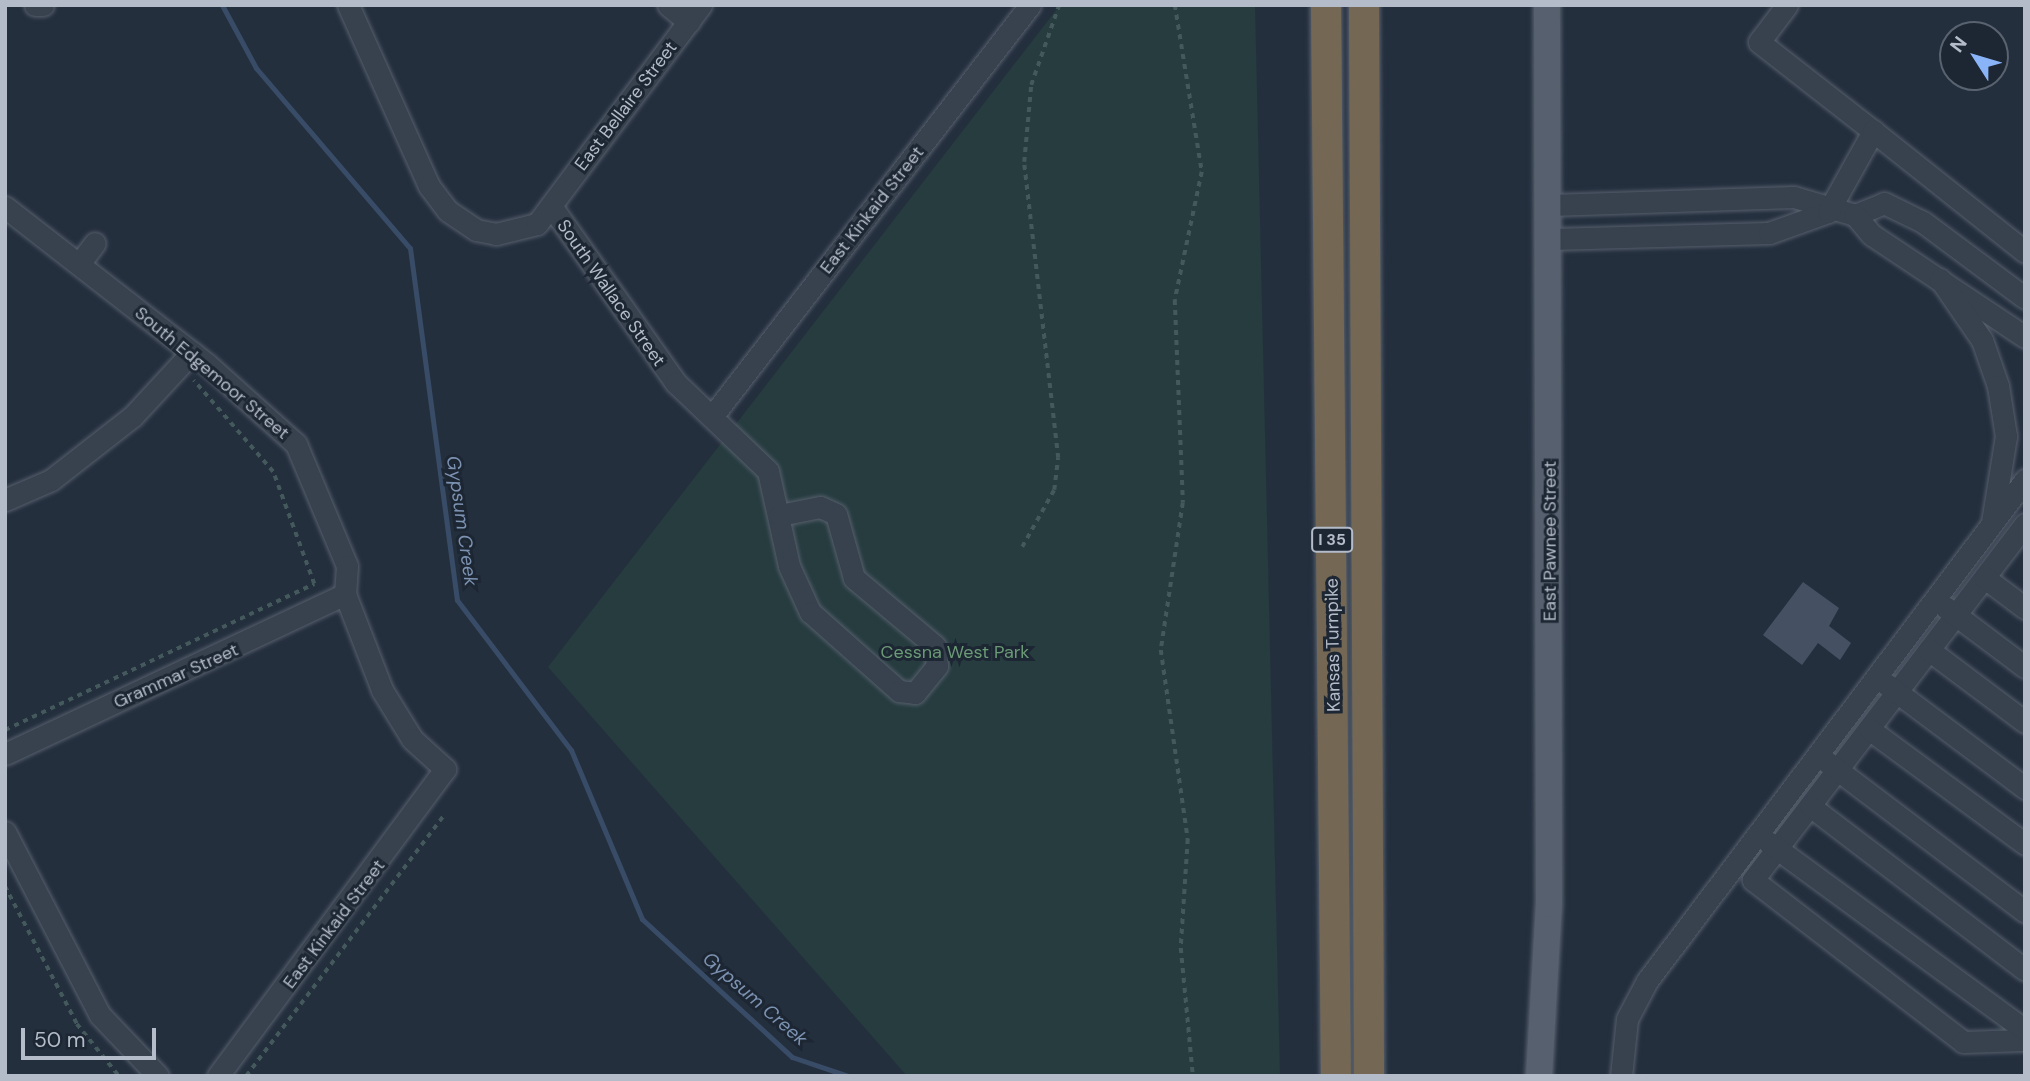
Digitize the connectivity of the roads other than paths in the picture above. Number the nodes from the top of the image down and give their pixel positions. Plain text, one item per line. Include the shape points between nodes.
1 (35, 5) edge
2 (43, 5) edge
3 (348, 5) edge
4 (668, 5) edge
5 (1030, 5) edge
6 (1326, 5) edge
7 (1364, 5) edge
8 (1546, 5) edge
9 (1787, 5) edge
10 (695, 14) edge
11 (1873, 131) junction
12 (1550, 205) junction
13 (5, 206) edge
14 (551, 206) junction
15 (1828, 212) junction
16 (1856, 215) junction
17 (1551, 239) junction
18 (95, 243) dead end
19 (2025, 252) edge
20 (79, 264) junction
21 (1940, 279) junction
22 (2025, 298) edge
23 (2025, 337) edge
24 (200, 358) junction
25 (714, 414) junction
26 (2025, 480) edge
27 (5, 500) edge
28 (780, 515) junction
29 (1992, 524) junction
30 (2021, 538) edge
31 (1985, 578) junction
32 (345, 594) junction
33 (1935, 600) junction
34 (2025, 608) edge
35 (1956, 615) junction
36 (1929, 650) junction
37 (2025, 667) edge
38 (1876, 677) junction
39 (1897, 692) junction
40 (2025, 722) edge
41 (1869, 729) junction
42 (5, 754) edge
43 (1817, 755) junction
44 (444, 769) joint
45 (1838, 770) junction
46 (2025, 788) edge
47 (1810, 807) junction
48 (5, 832) edge
49 (1757, 835) junction
50 (2025, 845) edge
51 (1777, 849) junction
52 (2025, 912) edge
53 (2025, 970) edge
54 (2025, 1030) edge
55 (2025, 1040) edge
56 (158, 1076) edge
57 (218, 1076) edge
58 (1336, 1076) edge
59 (1369, 1076) edge
60 (1539, 1076) edge
61 (1621, 1076) edge

1 - 2 street
3 - 14 street, South Wallace Street via 429,186 448,211 476,230 496,234 537,224
4 - 10 street
5 - 25 street, East Kinkaid Street
6 - 58 highway, Kansas Turnpike / I 35
7 - 59 highway, Kansas Turnpike / I 35
8 - 12 main road, East Pawnee Street
9 - 11 street via 1759,42
10 - 14 street, East Bellaire Street
11 - 15 street
11 - 19 street
12 - 15 street via 1794,197
12 - 17 main road, East Pawnee Street
13 - 20 street, South Edgemoor Street
14 - 25 street, South Wallace Street via 629,324 676,383
15 - 16 street
15 - 17 street via 1769,233
16 - 21 street via 1872,234
16 - 22 street via 1884,203 1923,222
17 - 60 main road, East Pawnee Street via 1549,904
18 - 20 street
20 - 24 street, South Edgemoor Street
21 - 23 street
21 - 29 street via 1982,340 1998,386 2006,436
24 - 27 street via 51,480
24 - 32 street, South Edgemoor Street via 296,444 347,566
25 - 28 street, South Wallace Street via 768,471
26 - 29 street
28 - 28 street, South Wallace Street via 789,566 810,612 899,691 915,693 937,666 935,646 854,578 836,514 820,507
29 - 30 street
29 - 33 street
30 - 31 street
31 - 34 street
31 - 35 street
32 - 42 street, Grammar Street
32 - 44 street, South Edgemoor Street via 382,690 412,739
33 - 35 street
33 - 38 street
35 - 36 street
35 - 37 street
36 - 39 street
36 - 40 street
38 - 39 street
38 - 43 street
39 - 41 street
39 - 46 street
41 - 45 street
41 - 50 street
43 - 45 street
43 - 49 street
44 - 57 street, East Kinkaid Street
45 - 47 street
45 - 52 street
47 - 51 street
47 - 53 street
48 - 56 street via 100,1016
49 - 51 street
49 - 61 street via 1647,981 1627,1018
51 - 54 street
51 - 55 street via 1753,880 1963,1042

